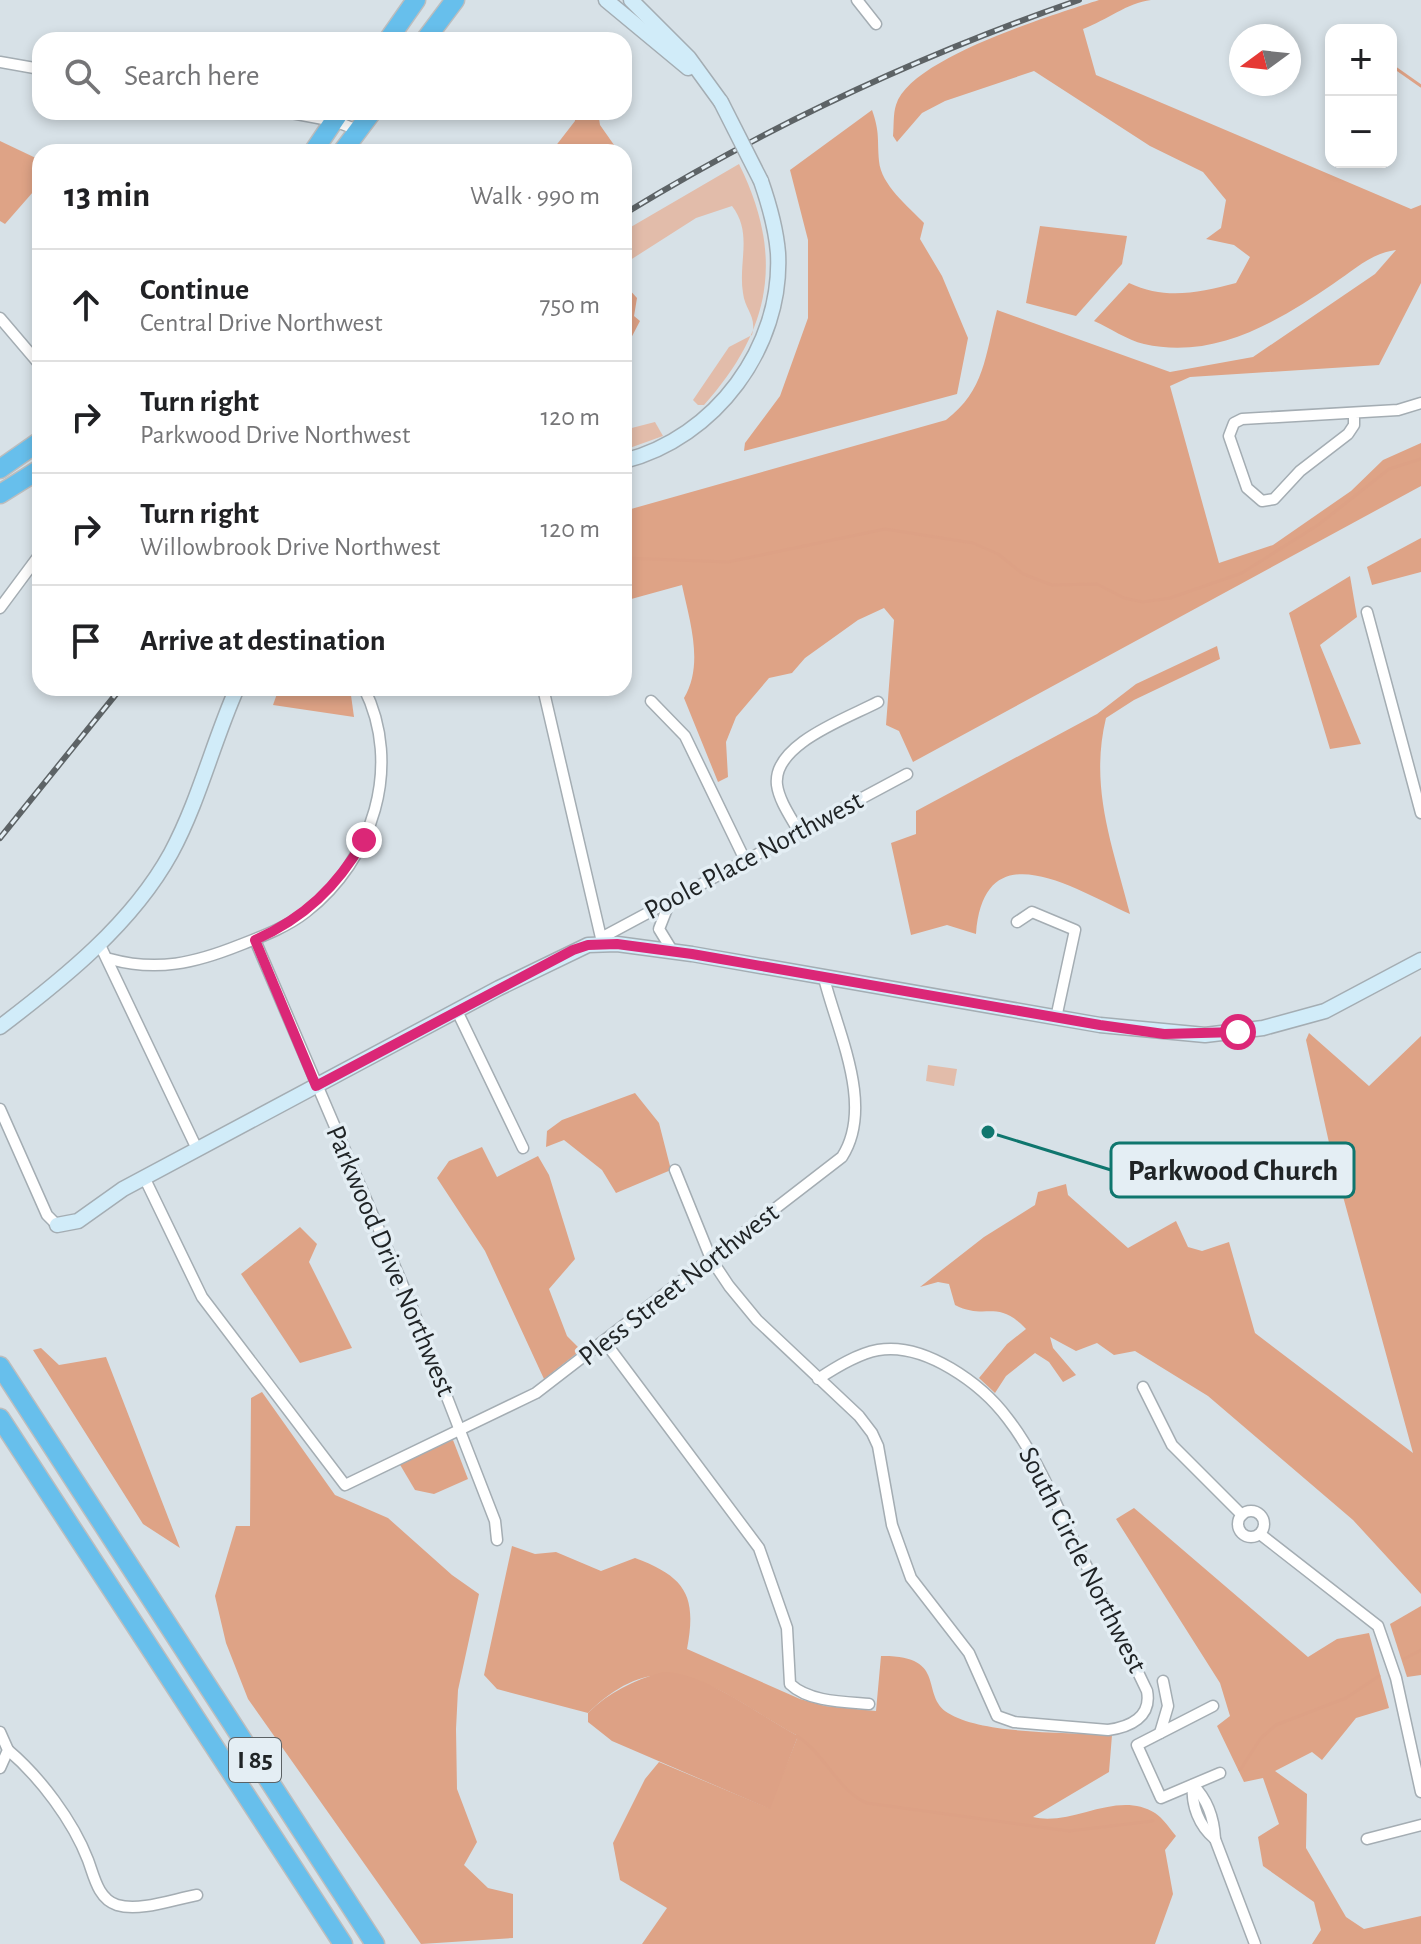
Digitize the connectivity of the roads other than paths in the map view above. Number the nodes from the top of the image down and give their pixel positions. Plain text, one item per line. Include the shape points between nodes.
1 (416, 0) edge
2 (455, 0) edge
3 (606, 0) edge
4 (631, 0) edge
5 (857, 0) edge
6 (876, 24) dead end
7 (394, 32) edge
8 (431, 32) edge
9 (0, 62) edge
10 (32, 68) edge
11 (706, 83) junction
12 (334, 120) edge
13 (343, 120) edge
14 (366, 120) edge
15 (358, 130) junction
16 (318, 144) edge
17 (348, 144) edge
18 (0, 318) edge
19 (32, 356) edge
20 (1421, 403) edge
21 (1354, 414) junction
22 (32, 447) edge
23 (632, 458) edge
24 (0, 469) edge
25 (32, 474) edge
26 (32, 484) edge
27 (0, 495) edge
28 (32, 565) edge
29 (0, 608) edge
30 (1367, 612) dead end
31 (234, 696) edge
32 (368, 696) edge
33 (545, 696) edge
34 (651, 701) dead end
35 (878, 702) dead end
36 (907, 774) dead end
37 (1421, 813) edge
38 (798, 830) junction
39 (745, 860) junction
40 (670, 900) junction
41 (1017, 922) dead end
42 (255, 940) junction
43 (601, 941) junction
44 (105, 952) junction
45 (673, 952) junction
46 (1421, 960) edge
47 (824, 978) junction
48 (457, 1011) junction
49 (1056, 1018) junction
50 (0, 1027) edge
51 (316, 1086) junction
52 (0, 1109) edge
53 (523, 1148) dead end
54 (197, 1149) junction
55 (675, 1170) dead end
56 (144, 1177) junction
57 (57, 1225) joint
58 (711, 1259) junction
59 (605, 1342) junction
60 (0, 1355) edge
61 (0, 1366) edge
62 (818, 1379) junction
63 (1143, 1387) dead end
64 (0, 1418) edge
65 (40, 1426) junction
66 (459, 1427) junction
67 (1242, 1515) junction
68 (1260, 1534) junction
69 (497, 1540) dead end
70 (1163, 1681) dead end
71 (869, 1704) dead end
72 (1213, 1706) dead end
73 (1421, 1729) edge
74 (0, 1732) edge
75 (1408, 1732) junction
76 (1160, 1733) junction
77 (8, 1750) junction
78 (0, 1768) edge
79 (1220, 1773) dead end
80 (1193, 1785) junction
81 (1421, 1792) edge
82 (1421, 1825) edge
83 (1367, 1839) dead end
84 (197, 1895) dead end
85 (343, 1944) edge
86 (375, 1944) edge
87 (1255, 1944) edge

1 - 7 highway
2 - 8 highway
3 - 11 street
4 - 11 street via 689,58
5 - 6 street
9 - 10 street
11 - 23 street, bridge via 761,181 776,232 778,265 770,318 756,354 710,415 662,446
12 - 16 highway
13 - 15 street
14 - 15 highway
15 - 17 highway
18 - 19 street
20 - 21 street
21 - 21 street via 1234,423 1229,436 1247,488 1262,501 1274,499 1348,434
22 - 24 highway
25 - 27 highway
26 - 27 highway
28 - 29 street
30 - 37 street
31 - 44 street via 169,857
32 - 42 street via 377,717 383,772 364,840 328,892 306,912
33 - 43 street
34 - 39 street via 685,736
35 - 38 street via 794,747 781,762 777,784
36 - 38 street, Poole Place Northwest
38 - 39 street, Poole Place Northwest
39 - 40 street, Poole Place Northwest
40 - 43 street, Poole Place Northwest
40 - 45 street via 659,929
41 - 49 street via 1032,912 1075,930
42 - 44 street via 188,964 143,967
42 - 51 street, Parkwood Drive Northwest
43 - 45 street
43 - 48 street via 573,950
44 - 50 street
44 - 54 street
45 - 47 street
46 - 49 street via 1325,1011 1263,1028 1164,1034
47 - 49 street
47 - 58 street, Pless Street Northwest via 854,1090 852,1135 842,1157 829,1169
48 - 51 street
48 - 53 street
51 - 54 street
51 - 66 street, Parkwood Drive Northwest
52 - 57 street via 47,1215
54 - 56 street
55 - 58 street, South Circle Northwest
56 - 57 street via 78,1221
56 - 66 street, Pless Street Northwest via 202,1297 345,1485
58 - 59 street, Pless Street Northwest
58 - 62 street, South Circle Northwest via 757,1320
59 - 66 street, Pless Street Northwest via 536,1393
59 - 71 street via 759,1548 787,1628 790,1684 816,1697
60 - 65 highway
61 - 65 highway, I 85
62 - 62 street, South Circle Northwest via 872,1433 892,1525 911,1578 969,1653 997,1716 1108,1730 1139,1719 1148,1705 1147,1691 1020,1436 994,1402 948,1368 895,1350 856,1358
63 - 67 street via 1172,1445
64 - 85 highway, I 85
65 - 86 highway, I 85
66 - 69 street, Parkwood Drive Northwest via 495,1521
67 - 68 street via 1260,1515
67 - 68 street via 1241,1533
68 - 75 street via 1378,1626
70 - 76 street via 1168,1706
72 - 76 street
73 - 75 street
74 - 77 street
75 - 81 street
76 - 80 street via 1137,1745 1161,1798
77 - 78 street
77 - 84 street via 28,1767 72,1829 97,1887 111,1902 136,1906
79 - 80 street
80 - 87 street via 1204,1830 1215,1839
82 - 83 street

